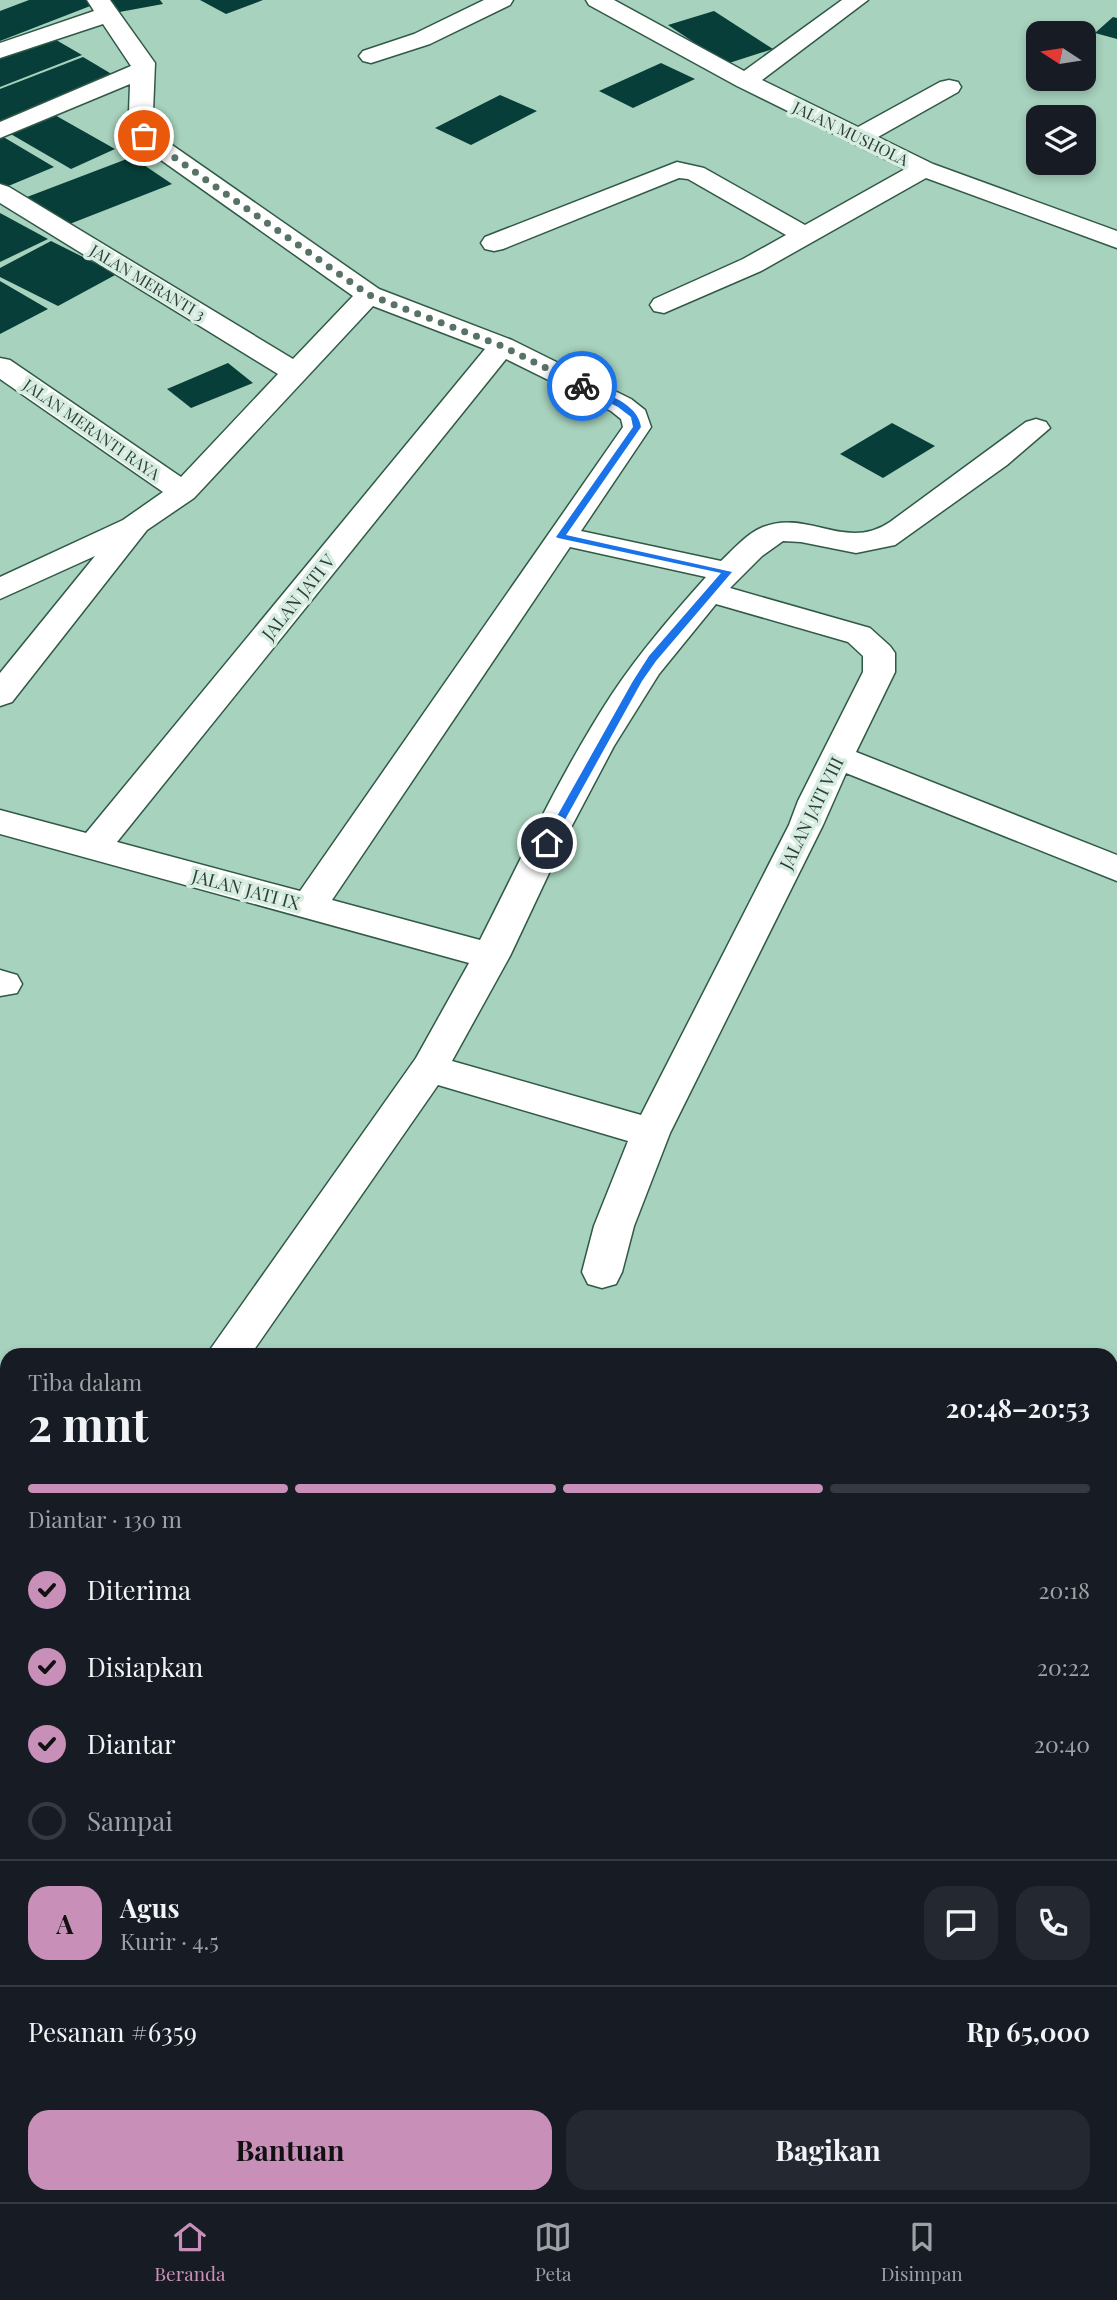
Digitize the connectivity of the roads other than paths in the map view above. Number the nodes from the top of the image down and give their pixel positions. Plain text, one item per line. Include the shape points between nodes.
1 (502, 0) edge
2 (597, 0) edge
3 (857, 0) edge
4 (104, 7) edge
5 (0, 51) edge
6 (370, 56) dead end
7 (143, 71) junction
8 (745, 81) junction
9 (949, 87) dead end
10 (80, 97) junction
11 (119, 121) junction
12 (0, 131) edge
13 (859, 136) junction
14 (924, 169) junction
15 (0, 192) edge
16 (804, 235) junction
17 (1117, 240) edge
18 (494, 243) dead end
19 (369, 295) junction
20 (664, 305) dead end
21 (502, 346) junction
22 (0, 366) edge
23 (296, 373) junction
24 (1036, 428) dead end
25 (183, 492) junction
26 (136, 524) junction
27 (561, 537) junction
28 (5, 581) edge
29 (718, 582) junction
30 (0, 695) edge
31 (837, 757) junction
32 (0, 822) edge
33 (94, 847) junction
34 (1117, 869) edge
35 (309, 906) junction
36 (492, 956) junction
37 (429, 1068) junction
38 (651, 1133) junction
39 (602, 1272) dead end
40 (232, 1348) edge

1 - 6 street via 422,39
2 - 8 street, JALAN MUSHOLA
3 - 8 street
4 - 5 street
4 - 7 street via 143,63
7 - 10 street
7 - 11 street via 141,112
8 - 13 street, JALAN MUSHOLA
9 - 13 street
10 - 11 street
10 - 12 street
11 - 19 street
13 - 14 street, JALAN MUSHOLA
14 - 16 street
14 - 17 street, JALAN MUSHOLA
15 - 23 street, JALAN MERANTI 3
16 - 18 street via 695,173 677,170
16 - 20 street via 752,265
19 - 21 street
19 - 23 street
21 - 27 street via 635,416 637,427
21 - 33 street, JALAN JATI V
22 - 25 street, JALAN MERANTI RAYA
23 - 25 street
24 - 29 street via 883,540 846,543 779,532 767,537
25 - 26 street
26 - 28 street
26 - 30 street
27 - 29 street, JALAN JATI VIII
27 - 35 street
29 - 31 street, JALAN JATI VIII via 859,635 879,653 879,672
29 - 36 street via 653,659 623,703
31 - 34 street
31 - 38 street, JALAN JATI VIII
32 - 33 street, JALAN JATI IX
33 - 35 street, JALAN JATI IX
35 - 36 street, JALAN JATI IX
36 - 37 street
37 - 38 street
37 - 40 street
38 - 39 street, JALAN JATI VIII via 614,1226

